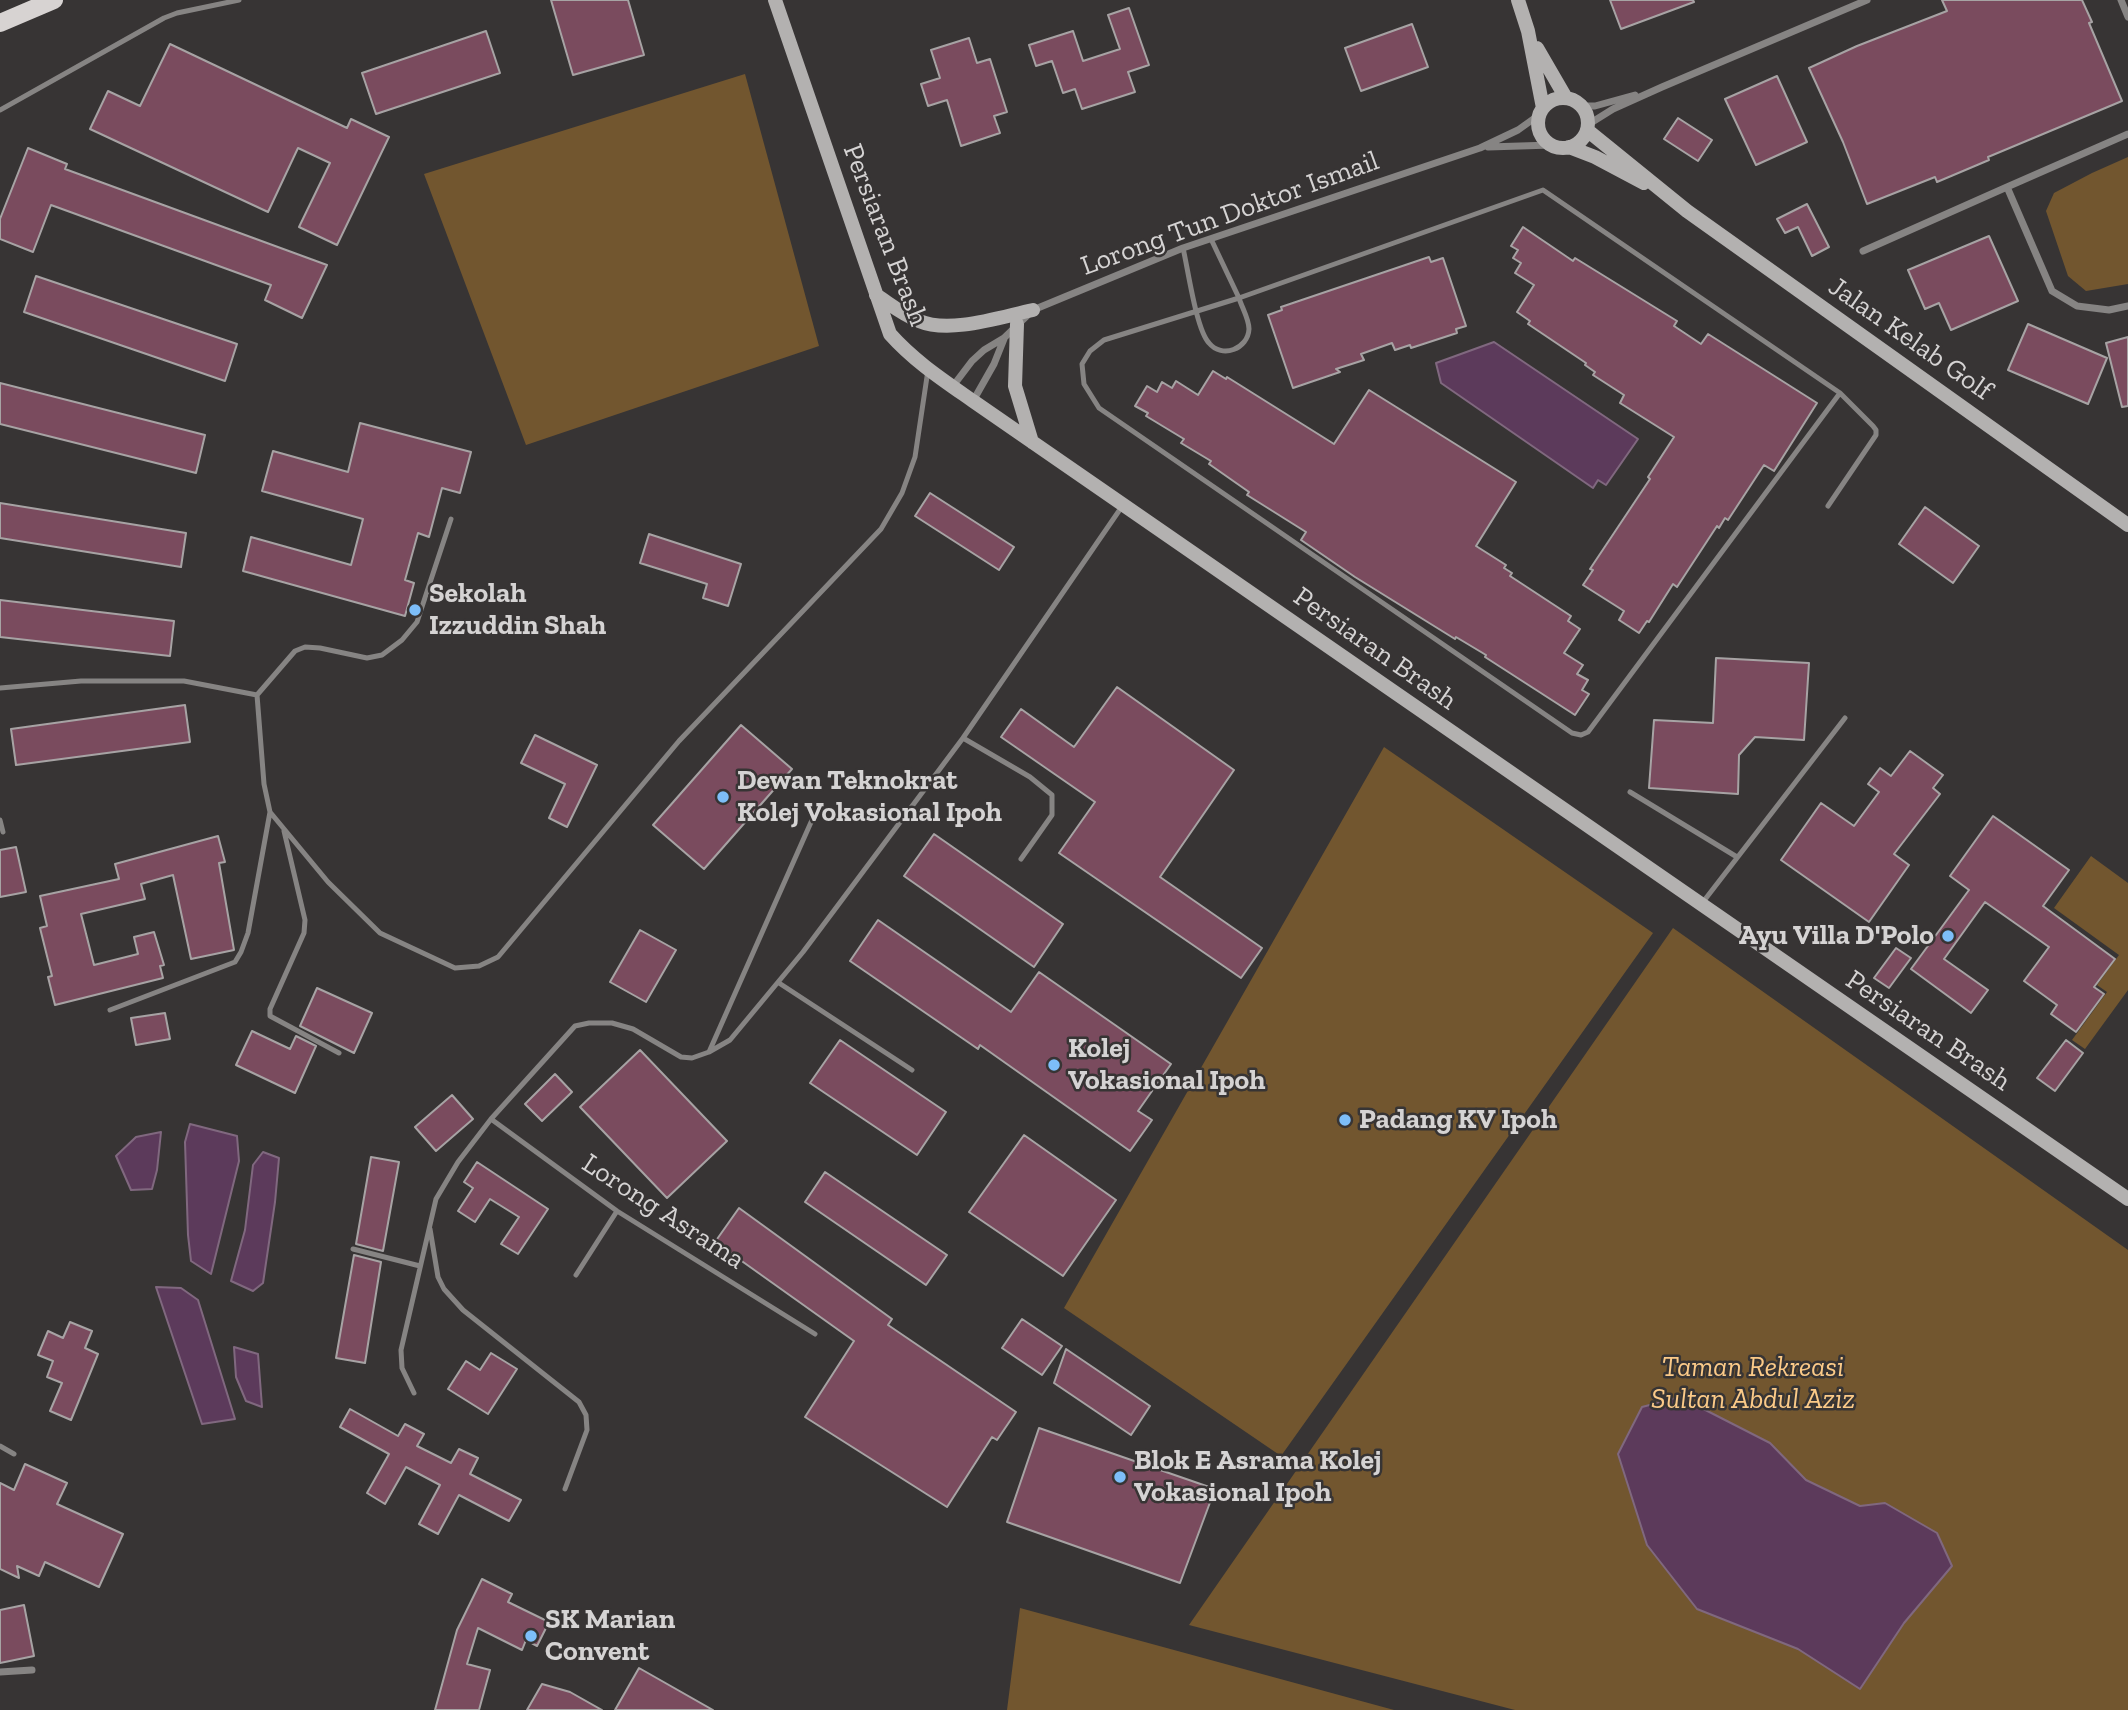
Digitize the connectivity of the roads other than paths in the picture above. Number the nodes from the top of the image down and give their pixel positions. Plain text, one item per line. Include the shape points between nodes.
1 (54, 0) edge
2 (239, 0) edge
3 (775, 0) edge
4 (1518, 0) edge
5 (1867, 0) edge
6 (2121, 0) edge
7 (2128, 17) edge
8 (0, 23) edge
9 (1528, 31) junction
10 (1662, 87) junction
11 (1566, 98) junction
12 (1581, 106) junction
13 (0, 110) edge
14 (1541, 111) junction
15 (1588, 127) junction
16 (2128, 134) edge
17 (1552, 145) junction
18 (1569, 147) junction
19 (1480, 148) junction
20 (2007, 187) junction
21 (1664, 193) junction
22 (1211, 239) junction
23 (1183, 248) junction
24 (1863, 251) dead end
25 (876, 295) junction
26 (1239, 298) junction
27 (2128, 306) edge
28 (1033, 310) junction
29 (1196, 311) junction
30 (1017, 324) junction
31 (1004, 338) junction
32 (928, 370) junction
33 (952, 387) junction
34 (1840, 393) junction
35 (973, 401) junction
36 (1032, 442) junction
37 (1124, 505) junction
38 (1828, 506) dead end
39 (451, 519) dead end
40 (2128, 525) edge
41 (0, 688) edge
42 (257, 695) junction
43 (1845, 718) dead end
44 (963, 738) junction
45 (1630, 792) dead end
46 (270, 812) junction
47 (0, 820) edge
48 (812, 820) dead end
49 (284, 829) junction
50 (3, 832) dead end
51 (1737, 858) junction
52 (1021, 859) dead end
53 (1701, 904) junction
54 (779, 983) junction
55 (110, 1010) dead end
56 (709, 1052) junction
57 (339, 1053) dead end
58 (912, 1070) dead end
59 (491, 1119) junction
60 (2128, 1199) edge
61 (617, 1211) junction
62 (429, 1226) junction
63 (353, 1249) dead end
64 (420, 1266) junction
65 (576, 1275) dead end
66 (815, 1334) dead end
67 (414, 1393) dead end
68 (0, 1446) edge
69 (14, 1454) dead end
70 (565, 1489) dead end
71 (32, 1670) dead end
72 (0, 1672) edge

1 - 8 main road
2 - 13 lane via 164,18
3 - 25 street, Persiaran Brash
4 - 9 street
5 - 10 street
6 - 7 street
9 - 11 street
9 - 14 street
10 - 12 street
10 - 15 street via 1613,109
11 - 12 street
11 - 14 street via 1557,98
12 - 15 street
14 - 17 street via 1540,132
14 - 19 street, Lorong Tun Doktor Ismail via 1518,130
15 - 18 street via 1577,144
15 - 21 street, Jalan Kelab Golf
16 - 20 street
17 - 18 street
17 - 19 street, Lorong Tun Doktor Ismail
18 - 21 street, Jalan Kelab Golf
19 - 22 street, Lorong Tun Doktor Ismail
20 - 24 street
20 - 27 street via 2052,291 2077,306 2109,310
21 - 40 street, Jalan Kelab Golf
22 - 23 street, Lorong Tun Doktor Ismail
22 - 26 lane
23 - 28 street, Lorong Tun Doktor Ismail
23 - 29 lane
25 - 28 street via 919,322 941,326
25 - 32 street, Persiaran Brash via 890,334
26 - 29 lane
26 - 29 lane via 1249,332 1238,348 1228,352 1208,342
26 - 34 lane via 1542,190
28 - 30 street, Lorong Tun Doktor Ismail
29 - 34 lane via 1104,340 1090,351 1082,364 1084,384 1099,408 1581,735 1588,732
30 - 31 street, Lorong Tun Doktor Ismail
30 - 36 street via 1015,387
31 - 33 street, Lorong Tun Doktor Ismail via 972,361
31 - 35 street, Lorong Tun Doktor Ismail
32 - 33 street, Persiaran Brash
32 - 49 lane via 915,457 902,493 881,529 680,741 498,957 454,968 380,933 328,882
33 - 35 street, Persiaran Brash
34 - 38 lane via 1877,430
35 - 36 street, Persiaran Brash
36 - 37 street, Persiaran Brash
37 - 44 lane
37 - 53 street, Persiaran Brash
39 - 42 lane via 417,622 402,640 382,655 367,658 320,648 295,651
41 - 42 lane via 81,681 184,681
42 - 46 lane
43 - 51 lane
44 - 52 lane via 1030,776 1052,795 1052,815
44 - 54 lane
45 - 51 lane
46 - 49 lane
46 - 55 lane via 248,933 235,962
47 - 50 lane
48 - 56 lane
49 - 57 lane via 305,920 304,933 270,1016
51 - 53 lane
53 - 60 street, Persiaran Brash
54 - 56 lane via 730,1040
54 - 58 lane
56 - 59 lane via 681,1057 633,1029 612,1023 575,1026
59 - 61 lane, Lorong Asrama
59 - 62 lane via 436,1199
61 - 65 lane
61 - 66 lane, Lorong Asrama
62 - 64 lane
62 - 70 lane via 444,1289 463,1310 579,1402 586,1415 587,1430
63 - 64 lane
64 - 67 lane via 401,1350 402,1368
68 - 69 lane
71 - 72 street

